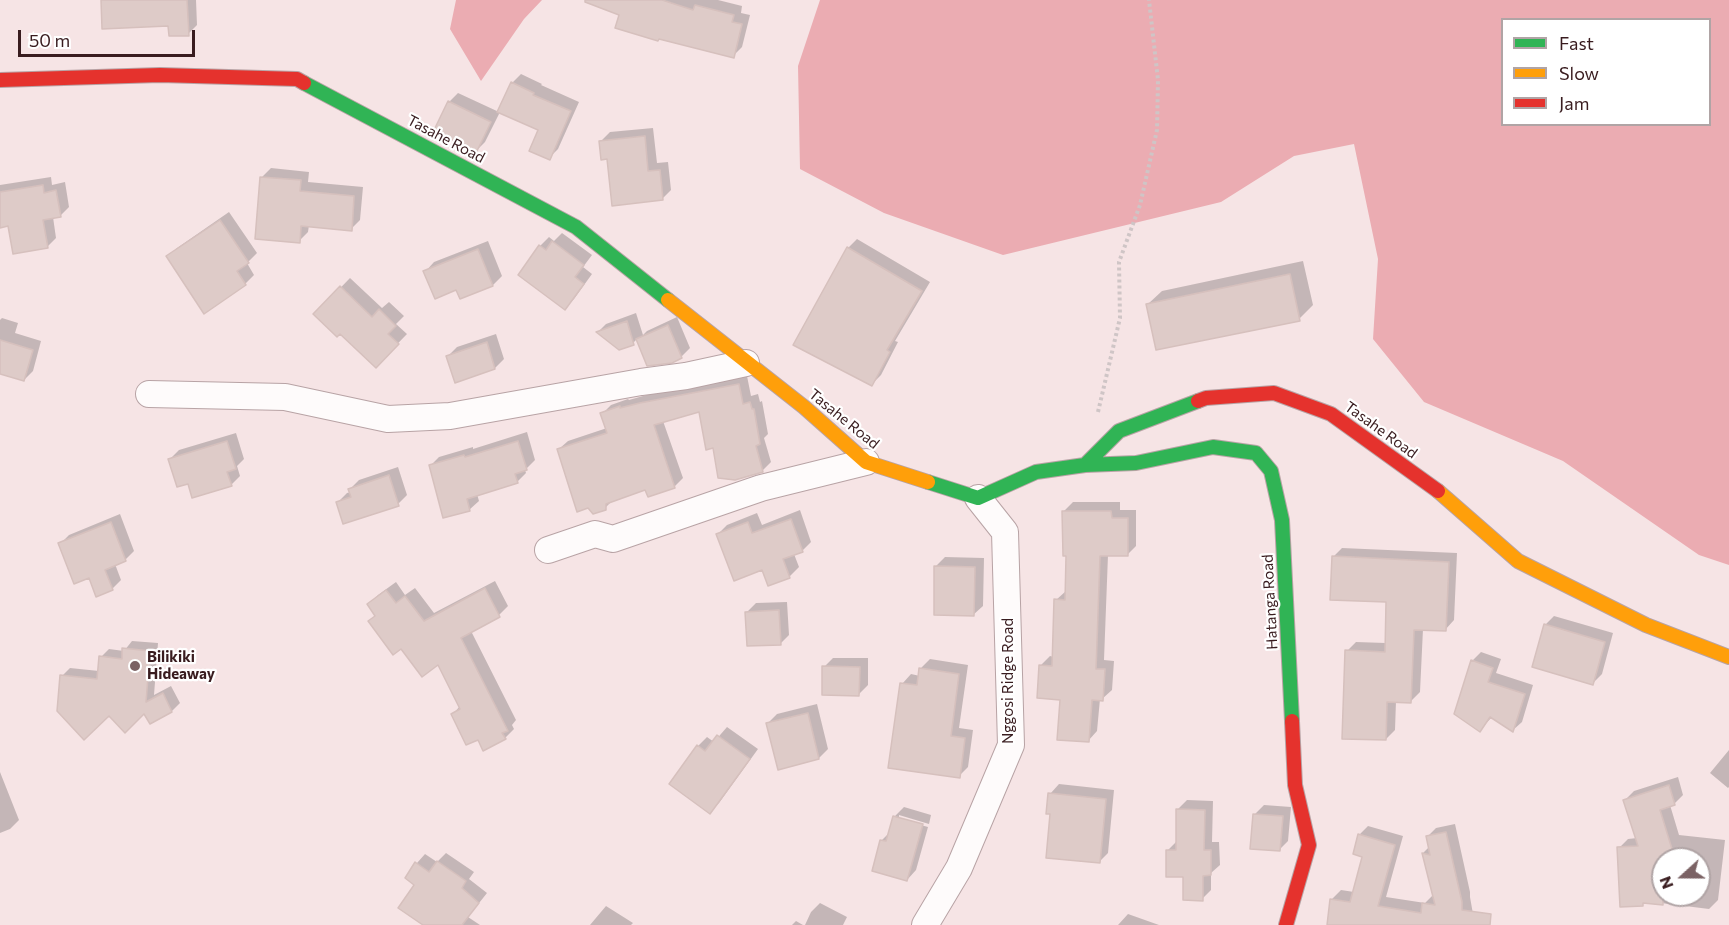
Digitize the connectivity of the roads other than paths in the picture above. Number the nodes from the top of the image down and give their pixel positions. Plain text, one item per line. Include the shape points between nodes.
1 (0, 80) edge
2 (746, 363) junction
3 (149, 394) dead end
4 (866, 462) junction
5 (1085, 465) junction
6 (978, 498) junction
7 (548, 550) dead end
8 (1729, 657) edge
9 (925, 925) edge
10 (1286, 925) edge

1 - 2 street, Tasahe Road via 160,75 297,79 576,227
2 - 3 street via 450,416 388,419 285,398
2 - 4 street, Tasahe Road
4 - 6 street, Tasahe Road
4 - 7 street via 761,488 613,539 595,534
5 - 6 street via 1036,472
5 - 8 street, Tasahe Road via 1119,431 1206,398 1274,393 1331,414 1439,492 1518,561 1646,625
5 - 10 street, Hatanga Road via 1136,463 1213,447 1256,453 1271,471 1282,520 1294,785 1309,845
6 - 9 street, Nggosi Ridge Road via 1005,532 1011,745 959,867

